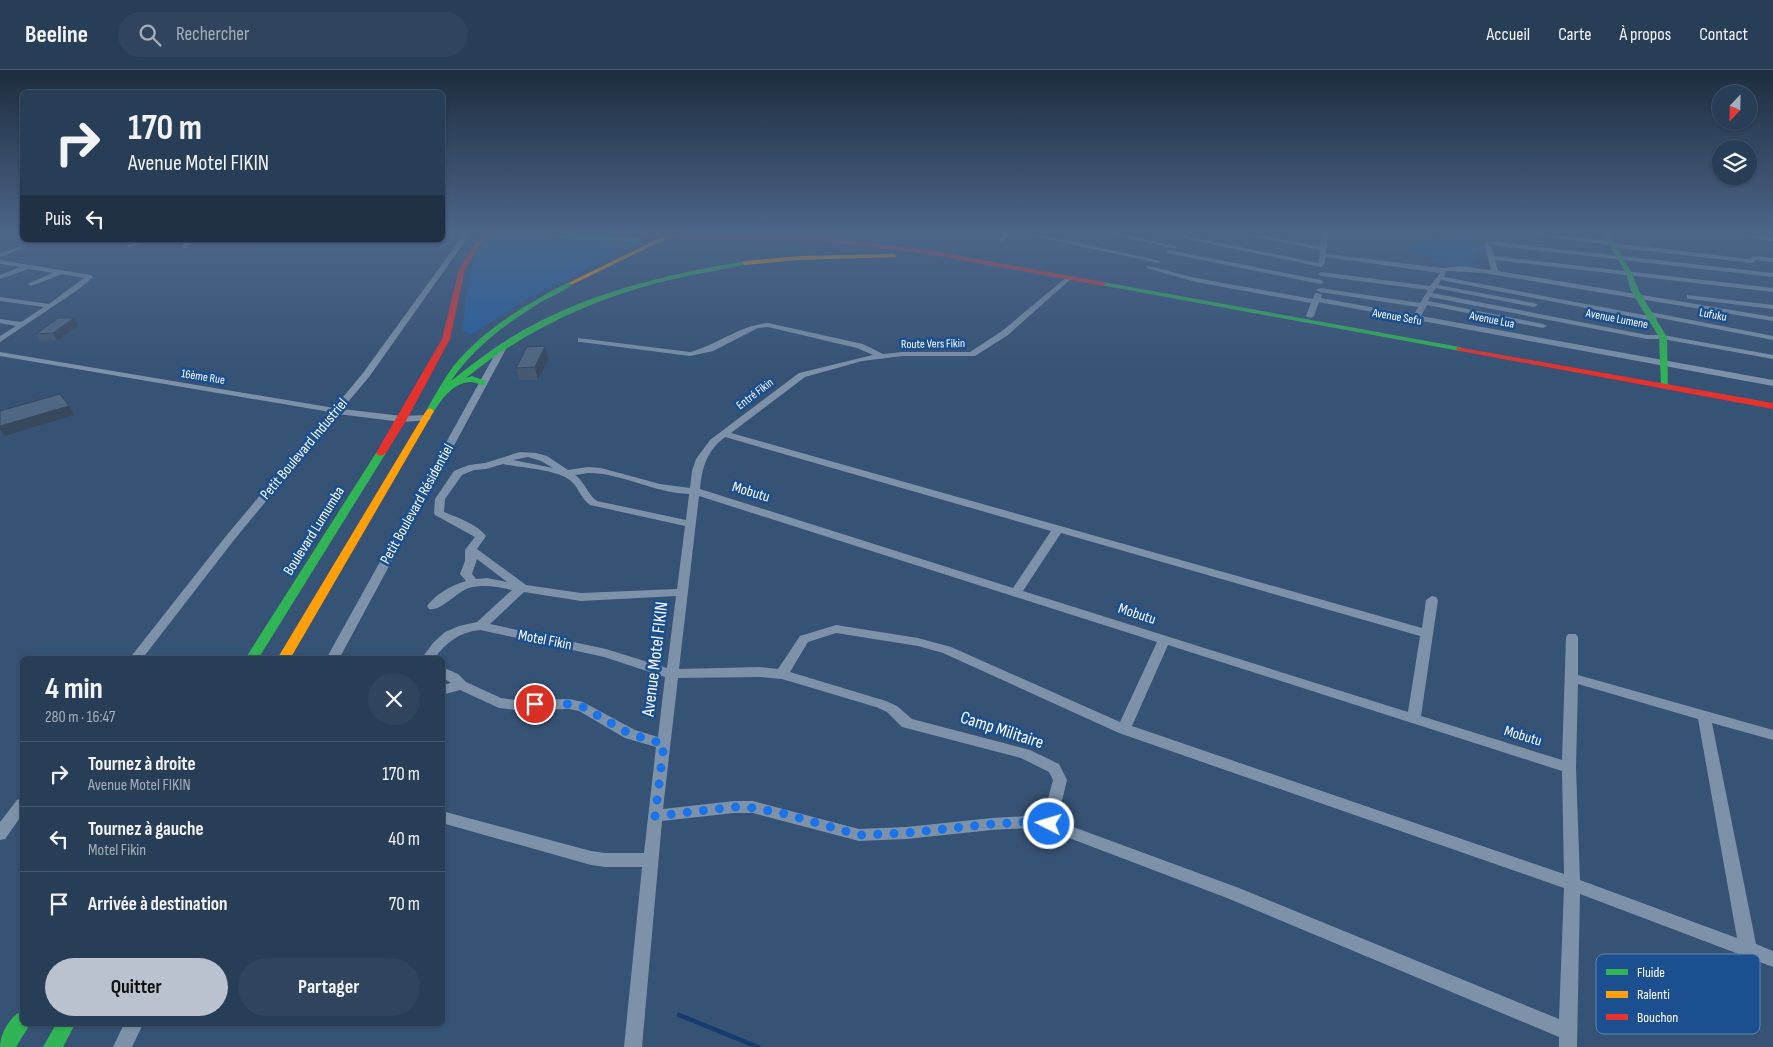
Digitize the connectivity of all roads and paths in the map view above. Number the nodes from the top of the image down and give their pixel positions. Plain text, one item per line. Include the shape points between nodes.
1 (42, 280) edge
2 (86, 280) edge
3 (434, 280) edge
4 (459, 280) edge
5 (580, 280) edge
6 (663, 280) edge
7 (1068, 280) edge
8 (1079, 280) edge
9 (1101, 280) edge
10 (1194, 280) edge
11 (1294, 280) edge
12 (1321, 280) edge
13 (1362, 280) edge
14 (1439, 280) edge
15 (1449, 280) edge
16 (1541, 280) edge
17 (1632, 280) edge
18 (1685, 280) edge
19 (30, 284) dead end
20 (1320, 286) junction
21 (1432, 289) junction
22 (1773, 290) edge
23 (1636, 293) junction
24 (0, 300) edge
25 (1316, 301) junction
26 (1423, 304) junction
27 (1534, 305) dead end
28 (50, 306) junction
29 (1773, 307) edge
30 (1310, 316) junction
31 (1417, 317) junction
32 (1546, 317) junction
33 (1651, 317) junction
34 (1773, 319) edge
35 (0, 321) edge
36 (23, 325) junction
37 (1543, 326) junction
38 (1663, 337) junction
39 (1773, 338) edge
40 (0, 340) edge
41 (581, 340) dead end
42 (1539, 340) junction
43 (502, 348) junction
44 (0, 354) edge
45 (885, 358) junction
46 (1773, 358) edge
47 (1663, 362) junction
48 (802, 375) joint
49 (1665, 382) junction
50 (483, 383) junction
51 (1773, 383) edge
52 (453, 385) junction
53 (438, 397) junction
54 (1773, 399) edge
55 (1773, 406) edge
56 (337, 412) junction
57 (426, 418) junction
58 (402, 419) junction
59 (724, 434) junction
60 (566, 473) junction
61 (695, 491) junction
62 (690, 524) junction
63 (1058, 529) junction
64 (471, 550) junction
65 (472, 582) junction
66 (522, 587) junction
67 (682, 592) junction
68 (1016, 592) junction
69 (1432, 600) dead end
70 (433, 606) dead end
71 (480, 626) junction
72 (1427, 634) junction
73 (1572, 637) dead end
74 (1164, 640) junction
75 (137, 656) edge
76 (253, 656) edge
77 (285, 656) edge
78 (334, 656) edge
79 (428, 656) edge
80 (445, 673) edge
81 (672, 674) junction
82 (782, 674) junction
83 (1570, 677) junction
84 (461, 686) junction
85 (445, 689) edge
86 (1704, 715) junction
87 (1413, 720) junction
88 (1124, 729) junction
89 (1773, 735) edge
90 (664, 744) junction
91 (1569, 768) junction
92 (20, 807) edge
93 (655, 816) junction
94 (445, 818) edge
95 (1049, 824) junction
96 (0, 834) edge
97 (651, 860) junction
98 (1572, 884) junction
99 (1748, 950) junction
100 (1759, 954) edge
101 (1760, 954) edge
102 (1773, 959) edge
103 (20, 1023) edge
104 (65, 1026) edge
105 (133, 1026) edge
106 (1568, 1040) edge
107 (5, 1047) edge
108 (52, 1047) edge
109 (122, 1047) edge
110 (633, 1047) edge

1 - 19 street
2 - 28 street
3 - 56 street, Petit Boulevard Industriel
4 - 58 main road, Boulevard Lumumba via 446,340
5 - 53 main road via 511,319 464,359
6 - 43 main road via 584,304 539,325
7 - 45 street, Route Vers Fikin via 1005,333 972,354 902,354
8 - 49 main road, Avenue Sefu
9 - 30 main road, Avenue Sefu
10 - 25 street, Avenue Lua
11 - 20 street
12 - 20 street
13 - 21 street
14 - 21 street
15 - 33 street, Lufuku
16 - 23 street
17 - 23 main road
18 - 22 street
20 - 25 street
20 - 26 street
21 - 26 street
21 - 27 street
21 - 32 street, Avenue Lumene
23 - 29 street
23 - 33 main road
23 - 34 street
24 - 28 street
25 - 30 street
25 - 31 street, Avenue Lua
26 - 31 street
26 - 37 street
28 - 36 street
30 - 49 main road, Avenue Sefu
31 - 42 street, Avenue Lua
32 - 37 street
32 - 38 street, Avenue Lumene via 1647,337
33 - 38 main road
33 - 39 street, Lufuku
35 - 36 street
36 - 40 street
37 - 42 street
38 - 46 street, Avenue Lumene
38 - 47 main road
41 - 45 street via 690,354 710,349 756,326 768,325 860,346
42 - 47 street, Avenue Lua
43 - 50 street, Petit Boulevard Résidentiel
43 - 52 main road
44 - 56 street, 16ème Rue
45 - 48 street, Route Vers Fikin via 844,362
47 - 49 main road
47 - 51 street, Avenue Lua
48 - 59 street, Entré Fikin
49 - 54 main road, Avenue Sefu
49 - 55 main road, Avenue Sefu
50 - 52 main road via 472,380
50 - 78 street, Petit Boulevard Résidentiel
52 - 53 main road
53 - 57 main road
56 - 58 street, 16ème Rue
56 - 75 street, Petit Boulevard Industriel via 230,538
57 - 58 street, 16ème Rue
57 - 77 main road
58 - 76 main road, Boulevard Lumumba
59 - 61 street, Avenue Motel FIKIN via 713,442 701,459
59 - 63 street
60 - 61 street via 601,471 668,490
60 - 62 street via 577,481 594,503
60 - 64 street via 553,462 519,454 458,473 440,499 439,513 481,536
61 - 62 street, Avenue Motel FIKIN
61 - 68 street, Mobutu
62 - 67 street, Avenue Motel FIKIN
63 - 68 street
63 - 72 street
64 - 65 street via 466,574
64 - 66 street
65 - 66 street
65 - 70 street via 464,583
66 - 67 street via 581,597
66 - 71 street
67 - 81 street, Avenue Motel FIKIN
68 - 74 street, Mobutu
69 - 72 street
71 - 79 street, Motel Fikin via 454,631
71 - 81 street, Motel Fikin via 606,653
72 - 87 street
73 - 83 street
74 - 87 street, Mobutu
74 - 88 street
80 - 84 street
81 - 82 street, Camp Militaire
81 - 90 street, Avenue Motel FIKIN
82 - 88 street via 804,639 836,629 881,636 948,650
82 - 95 street, Camp Militaire via 881,704 907,723 1025,754 1054,768 1060,780
83 - 86 street
83 - 91 street
84 - 85 street
84 - 90 street via 499,703 583,707 630,734
86 - 89 street
86 - 99 street
87 - 91 street, Mobutu
88 - 98 street
90 - 93 street, Avenue Motel FIKIN
91 - 98 street
92 - 96 street
93 - 95 street via 734,807 753,808 859,835 992,824
93 - 97 street, Avenue Motel FIKIN
94 - 97 street via 591,858
95 - 106 street via 1233,894
97 - 110 street, Avenue Motel FIKIN
98 - 99 street
98 - 106 street
99 - 100 street
101 - 102 street
103 - 107 main road
104 - 108 main road
105 - 109 street

